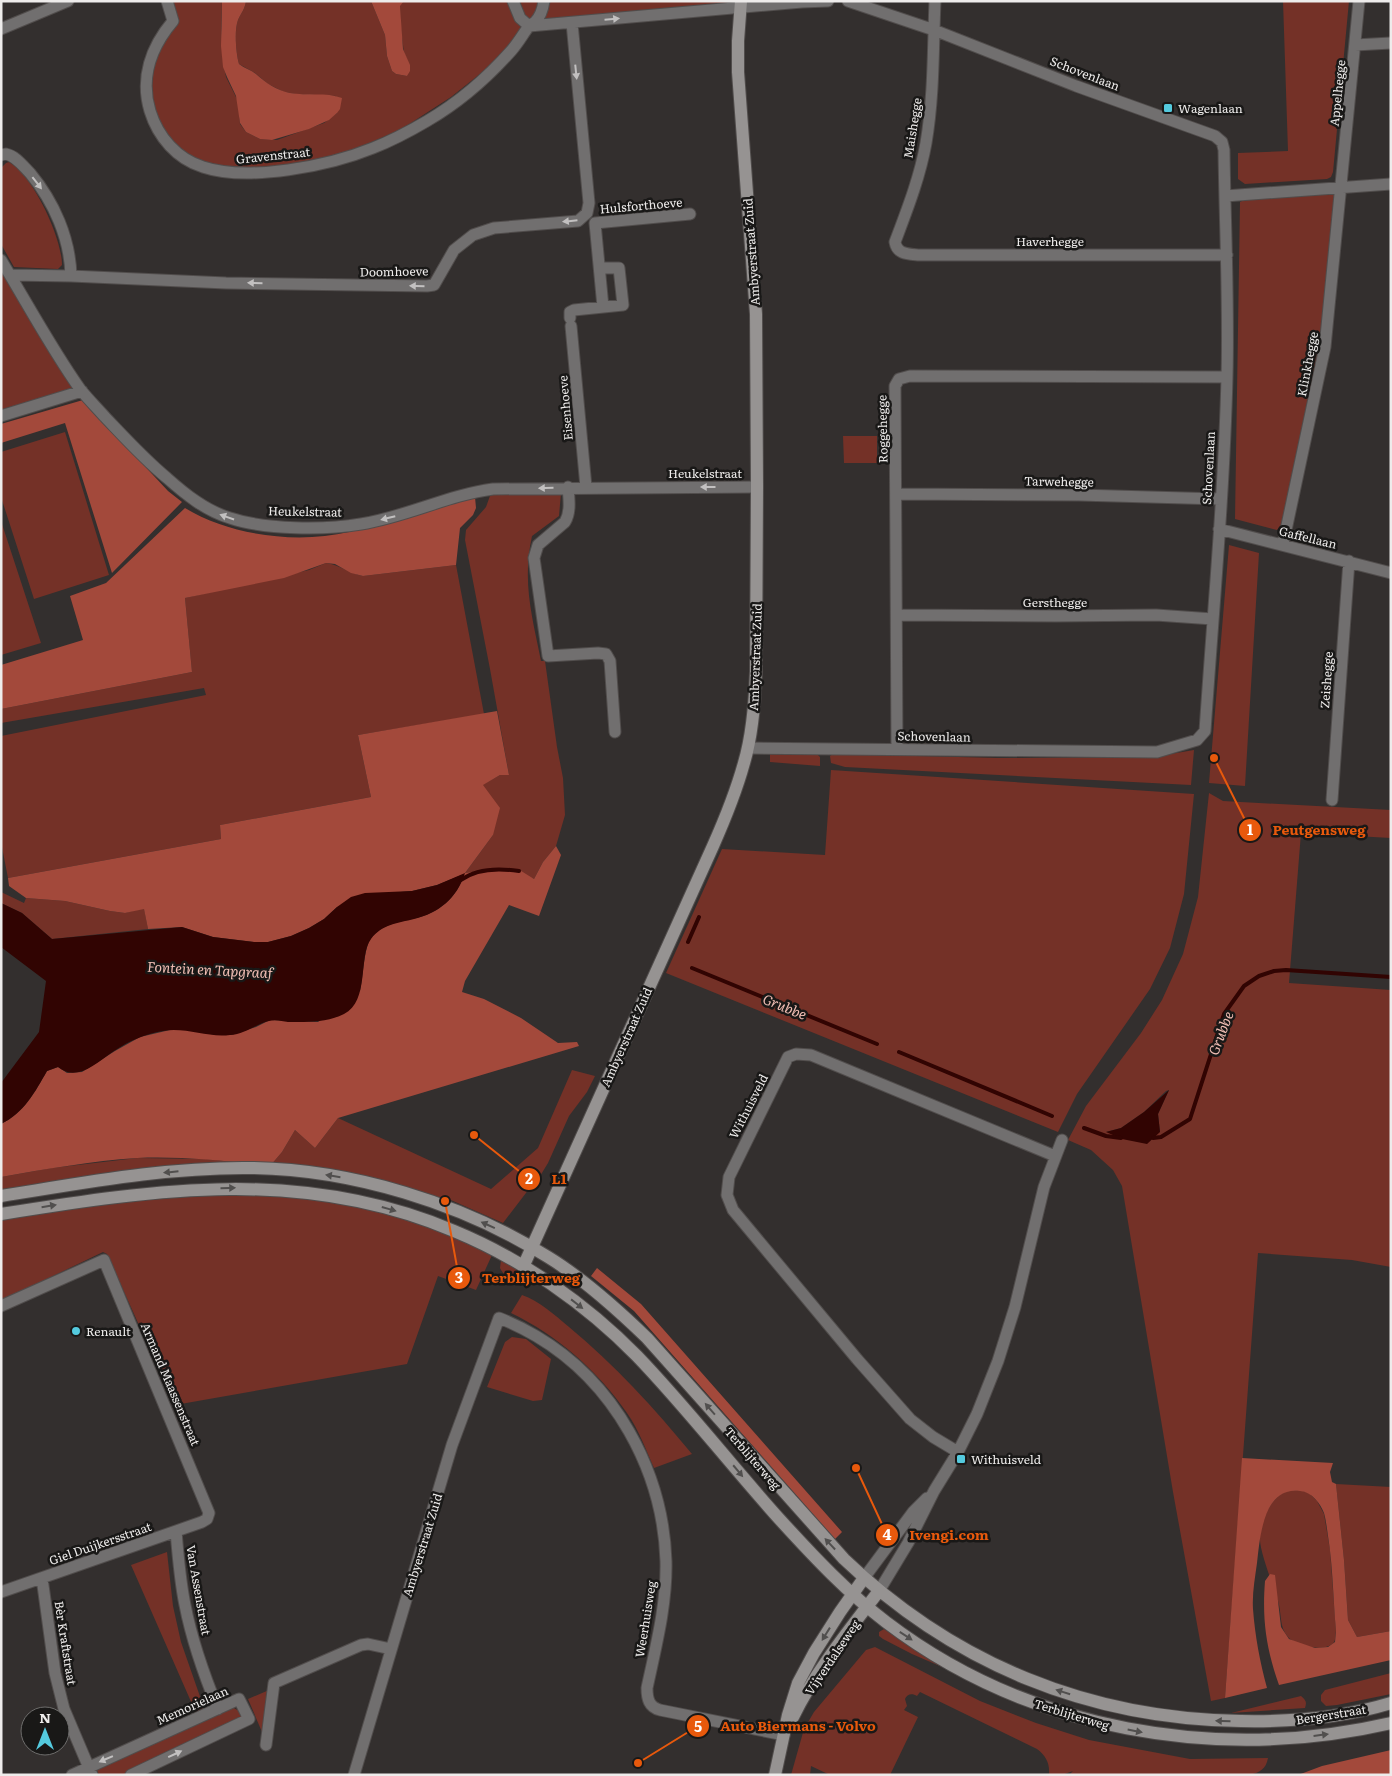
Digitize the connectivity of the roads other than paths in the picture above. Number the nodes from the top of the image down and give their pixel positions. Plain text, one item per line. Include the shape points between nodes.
1 (68, 1) edge
2 (167, 1) edge
3 (513, 1) edge
4 (544, 1) edge
5 (828, 1) edge
6 (833, 1) edge
7 (848, 1) edge
8 (935, 1) edge
9 (1358, 1) edge
10 (740, 4) edge
11 (572, 23) junction
12 (529, 26) junction
13 (1, 29) edge
14 (934, 30) junction
15 (1391, 43) edge
16 (1355, 45) junction
17 (1, 155) edge
18 (1391, 184) edge
19 (1342, 187) junction
20 (1225, 196) junction
21 (587, 213) junction
22 (690, 214) dead end
23 (595, 222) junction
24 (900, 228) joint
25 (1227, 255) junction
26 (1, 260) edge
27 (600, 268) junction
28 (11, 276) junction
29 (71, 276) junction
30 (603, 307) junction
31 (1227, 377) junction
32 (82, 391) junction
33 (1, 416) edge
34 (568, 487) junction
35 (586, 487) junction
36 (757, 487) junction
37 (897, 494) junction
38 (1220, 499) junction
39 (1219, 529) junction
40 (1283, 544) junction
41 (1349, 561) junction
42 (1391, 573) edge
43 (898, 615) junction
44 (1213, 619) junction
45 (615, 732) dead end
46 (748, 748) junction
47 (897, 749) junction
48 (1332, 800) dead end
49 (1062, 1140) dead end
50 (1055, 1156) junction
51 (1, 1196) edge
52 (1, 1214) edge
53 (531, 1247) junction
54 (523, 1266) junction
55 (1, 1306) edge
56 (499, 1318) joint
57 (958, 1452) junction
58 (934, 1491) junction
59 (207, 1519) joint
60 (176, 1531) junction
61 (42, 1578) junction
62 (864, 1578) junction
63 (879, 1591) junction
64 (1, 1592) edge
65 (853, 1594) junction
66 (867, 1607) junction
67 (391, 1649) junction
68 (1391, 1703) edge
69 (218, 1709) junction
70 (1271, 1721) joint
71 (1391, 1722) edge
72 (784, 1735) junction
73 (1273, 1740) joint
74 (266, 1745) dead end
75 (90, 1771) edge
76 (72, 1775) edge
77 (131, 1775) edge
78 (354, 1775) edge
79 (776, 1775) edge

1 - 13 street
2 - 12 street, Gravenstraat via 174,21 157,44 146,72 147,102 152,117 160,134 180,155 201,167 230,173 316,165 373,148 428,121 475,87 512,51
3 - 12 street via 520,18
4 - 12 street, Gravenstraat via 538,17
5 - 10 street
6 - 7 street, Schovenlaan
7 - 14 street, Schovenlaan
8 - 14 street, Maishegge
9 - 16 street, Appelhegge
11 -> 10 street
10 - 36 main road, Ambyerstraat Zuid via 738,72 756,314
11 - 12 street
11 -> 21 street via 589,203
14 - 20 street, Schovenlaan via 1215,136 1222,142 1224,150
14 - 24 street, Maishegge via 934,77 926,144
15 - 16 street
16 - 19 street, Appelhegge
17 -> 29 street via 11,155 19,162 49,200 65,237
18 - 19 street
19 - 20 street
19 - 40 street, Klinkhegge via 1325,347
20 - 25 street, Schovenlaan
21 - 23 street
21 -> 29 street, Doomhoeve via 578,221 494,228 474,235 454,250 434,285 427,286 226,283
22 - 23 street, Hulsforthoeve
23 - 27 street
24 - 25 street, Haverhegge via 895,242 904,254
25 - 31 street, Schovenlaan
26 - 28 street, Heukelstraat
27 - 30 street
27 - 30 street, Eisenhoeve via 619,268 624,305
28 - 29 street, Doomhoeve
28 - 32 street, Heukelstraat
30 - 35 street, Eisenhoeve via 570,312
31 - 37 street, Roggehegge via 910,376 899,379 895,386
31 - 38 street, Schovenlaan
32 - 33 street
34 -> 32 street, Heukelstraat via 486,490 363,524 334,527 242,521 218,514 186,494 150,464
34 - 35 street, Heukelstraat
34 - 45 street via 568,518 538,546 534,558 548,656 606,654 610,661
36 -> 35 street, Heukelstraat
36 - 46 main road, Ambyerstraat Zuid via 756,671
37 - 38 street, Tarwehegge
37 - 43 street, Roggehegge
38 - 39 street, Schovenlaan
39 - 40 street, Gaffellaan
39 - 44 street, Schovenlaan
40 - 41 street, Gaffellaan
41 - 42 street, Gaffellaan
41 - 48 street, Zeishegge
43 - 44 street, Gersthegge via 1156,615
43 - 47 street, Roggehegge
44 - 47 street, Schovenlaan via 1204,731 1197,740 1157,752
46 - 47 street, Schovenlaan
46 - 53 main road, Ambyerstraat Zuid via 723,824
49 - 50 street
50 - 57 street via 1044,1187 1008,1332 977,1414
50 - 57 street, Withuisveld via 811,1055 796,1054 788,1058 729,1177 727,1195 733,1210 851,1352 910,1419
53 -> 51 main road, Terblijterweg via 465,1215 415,1196 345,1178 280,1169 186,1170
52 -> 54 main road, Terblijterweg via 94,1199 180,1190 244,1188 315,1193 383,1207 430,1222 471,1238
53 - 54 main road, Ambyerstraat Zuid
62 -> 53 main road, Terblijterweg via 818,1532 647,1338 584,1283
54 -> 65 main road, Terblijterweg via 568,1296 634,1353 820,1564
55 - 59 street, Armand Maassenstraat via 104,1260 208,1506 210,1513
56 - 67 street, Ambyerstraat Zuid via 452,1444
56 - 72 street, Weerhuisweg via 549,1344 595,1384 620,1416 644,1461 657,1498 666,1560 662,1617 647,1688 650,1705 655,1709
57 - 58 street
58 - 62 street via 913,1512
58 - 63 street
59 - 60 street, Giel Duijkersstraat
60 - 61 street, Giel Duijkersstraat
60 - 69 street, Van Assenstraat via 193,1641
61 - 64 street, Giel Duijkersstraat
61 - 75 street, Bèr Kraftstraat via 64,1709
62 - 63 main road, Terblijterweg
62 - 65 main road
63 - 66 main road
70 -> 63 main road, Terblijterweg via 1162,1716 1054,1689 973,1654 919,1621
65 - 66 main road, Terblijterweg
65 -> 72 main road, Vijverdalseweg via 801,1677
66 - 72 main road, Vijverdalseweg via 798,1706
66 -> 73 main road, Terblijterweg via 895,1629 958,1668 1012,1694 1057,1710 1110,1726 1159,1734 1216,1740
67 - 74 street via 361,1645 274,1683
67 - 78 street, Ambyerstraat Zuid
68 - 70 main road, Bergerstraat via 1334,1716
69 -> 75 street, Memorielaan
77 -> 69 street, Memorielaan via 249,1719 239,1699
73 -> 71 main road, Bergerstraat via 1324,1735
72 - 79 main road, Vijverdalseweg
75 - 76 street, Memorielaan

